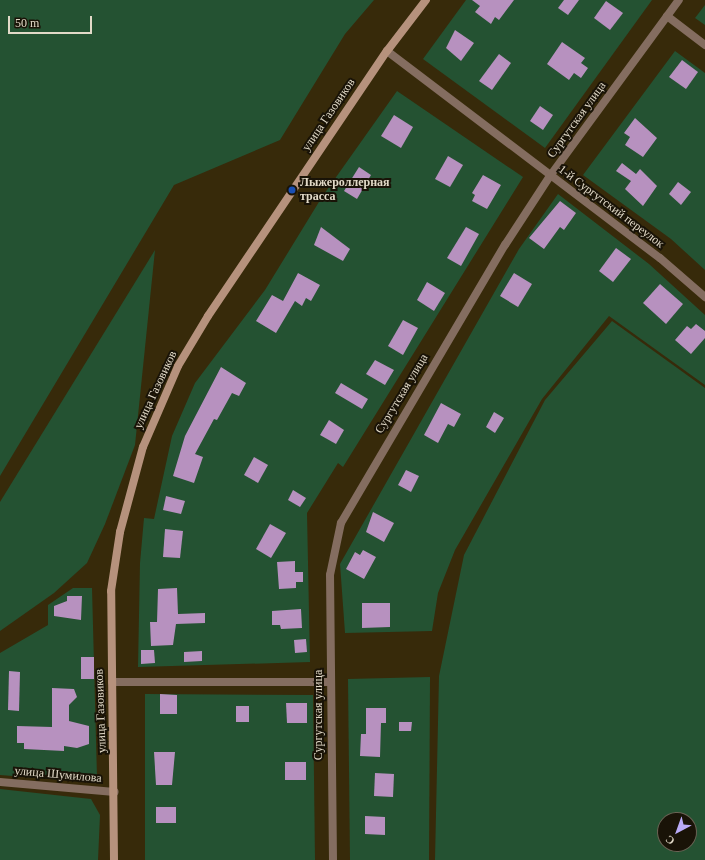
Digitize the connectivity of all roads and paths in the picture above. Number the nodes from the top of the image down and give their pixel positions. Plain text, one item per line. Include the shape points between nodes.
1 (426, 0) edge
2 (679, 0) edge
3 (667, 16) junction
4 (705, 45) edge
5 (387, 51) junction
6 (550, 176) junction
7 (705, 297) edge
8 (112, 682) junction
9 (330, 682) junction
10 (0, 782) edge
11 (115, 792) junction
12 (114, 860) edge
13 (333, 860) edge

1 - 5 street, улица Газовиков
2 - 3 street, Сургутская улица
3 - 4 street
3 - 6 street, Сургутская улица
5 - 6 street, 1-й Сургутский переулок
5 - 8 street, улица Газовиков via 208,316 165,393 136,468 120,532 111,591
6 - 7 street, 1-й Сургутский переулок
6 - 9 street, Сургутская улица via 501,252 341,523 330,575
8 - 9 street
8 - 11 street, улица Газовиков
9 - 13 street, Сургутская улица
10 - 11 street, улица Шумилова
11 - 12 street, улица Газовиков

